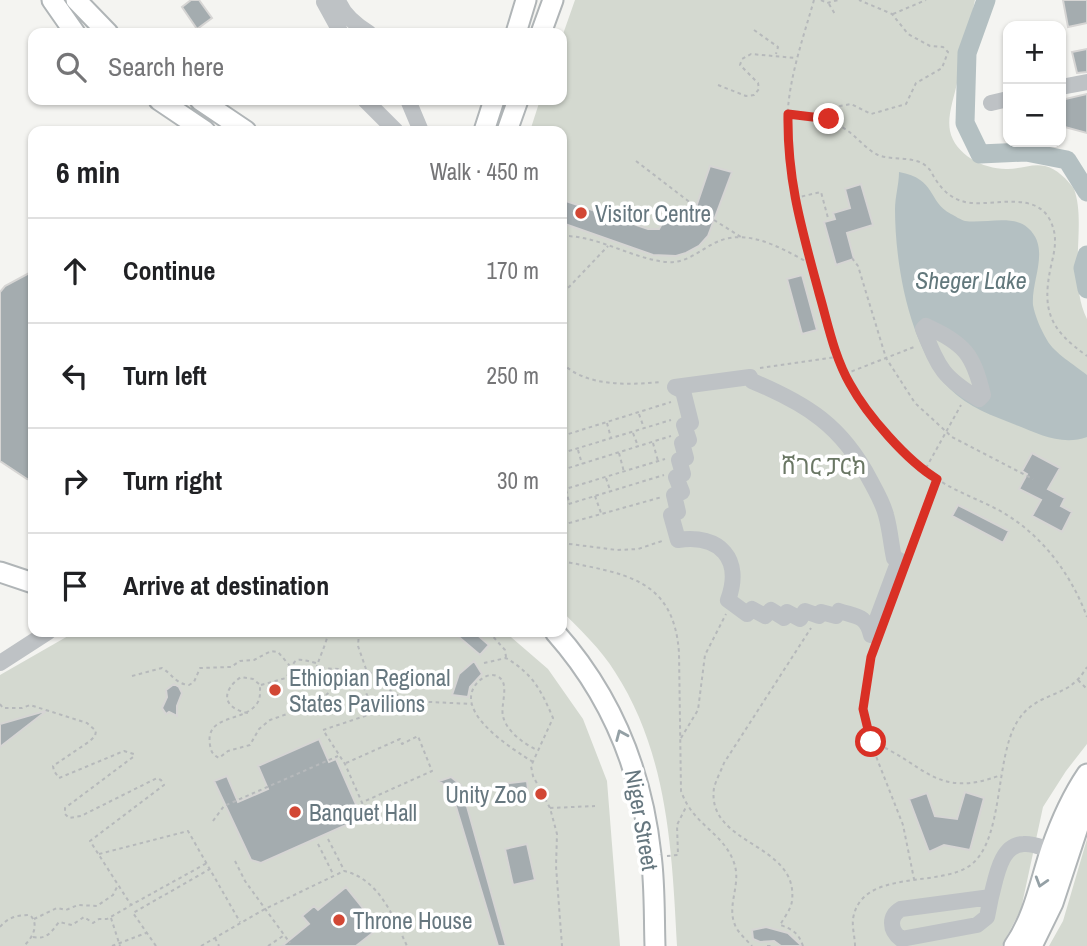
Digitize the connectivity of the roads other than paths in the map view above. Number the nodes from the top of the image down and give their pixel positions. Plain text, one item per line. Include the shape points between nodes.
1 (52, 0) edge
2 (76, 0) edge
3 (325, 0) edge
4 (526, 0) edge
5 (553, 0) edge
6 (72, 28) edge
7 (103, 28) edge
8 (349, 28) edge
9 (518, 28) edge
10 (543, 28) edge
11 (1087, 82) edge
12 (1066, 87) edge
13 (1003, 100) edge
14 (991, 103) dead end
15 (166, 105) edge
16 (207, 105) edge
17 (370, 105) edge
18 (409, 105) edge
19 (492, 105) edge
20 (516, 105) edge
21 (198, 126) edge
22 (239, 126) edge
23 (392, 126) edge
24 (394, 126) edge
25 (419, 126) edge
26 (486, 126) edge
27 (508, 126) edge
28 (984, 395) joint
29 (0, 572) edge
30 (28, 581) edge
31 (732, 603) joint
32 (40, 637) edge
33 (559, 637) edge
34 (0, 663) edge
35 (1087, 774) edge
36 (1087, 800) edge
37 (1051, 850) junction
38 (990, 897) junction
39 (655, 946) edge
40 (1014, 946) edge
41 (1032, 946) edge

1 - 6 main road
2 - 7 main road
3 - 8 street
4 - 9 main road
5 - 10 main road
11 - 12 street
13 - 14 street
15 - 21 main road
16 - 22 main road
17 - 23 street
18 - 24 street
18 - 25 street
19 - 26 main road
20 - 27 main road
28 - 28 street via 976,367 965,350 926,326 923,329 946,375 979,399
29 - 30 main road
31 - 31 street via 747,614 751,609 765,616 771,610 784,618 787,612 800,619 804,611 819,616 821,611 836,616 839,611 863,619 871,635 899,560 894,558 886,513 855,453 813,411 750,377 675,387 686,398 689,440 682,443 683,474 676,477 682,492 674,495 678,512 671,515 678,540 709,540 722,549 733,575 728,600
32 - 34 street
39 -> 33 main road, Niger Street via 652,858 631,757 598,688
35 - 37 main road
36 - 41 main road via 1053,903
37 - 38 street via 1024,843 1014,846 1004,855
37 -> 40 main road via 1035,903
38 - 38 street via 901,909 891,920 893,929 901,939 977,925 987,917

